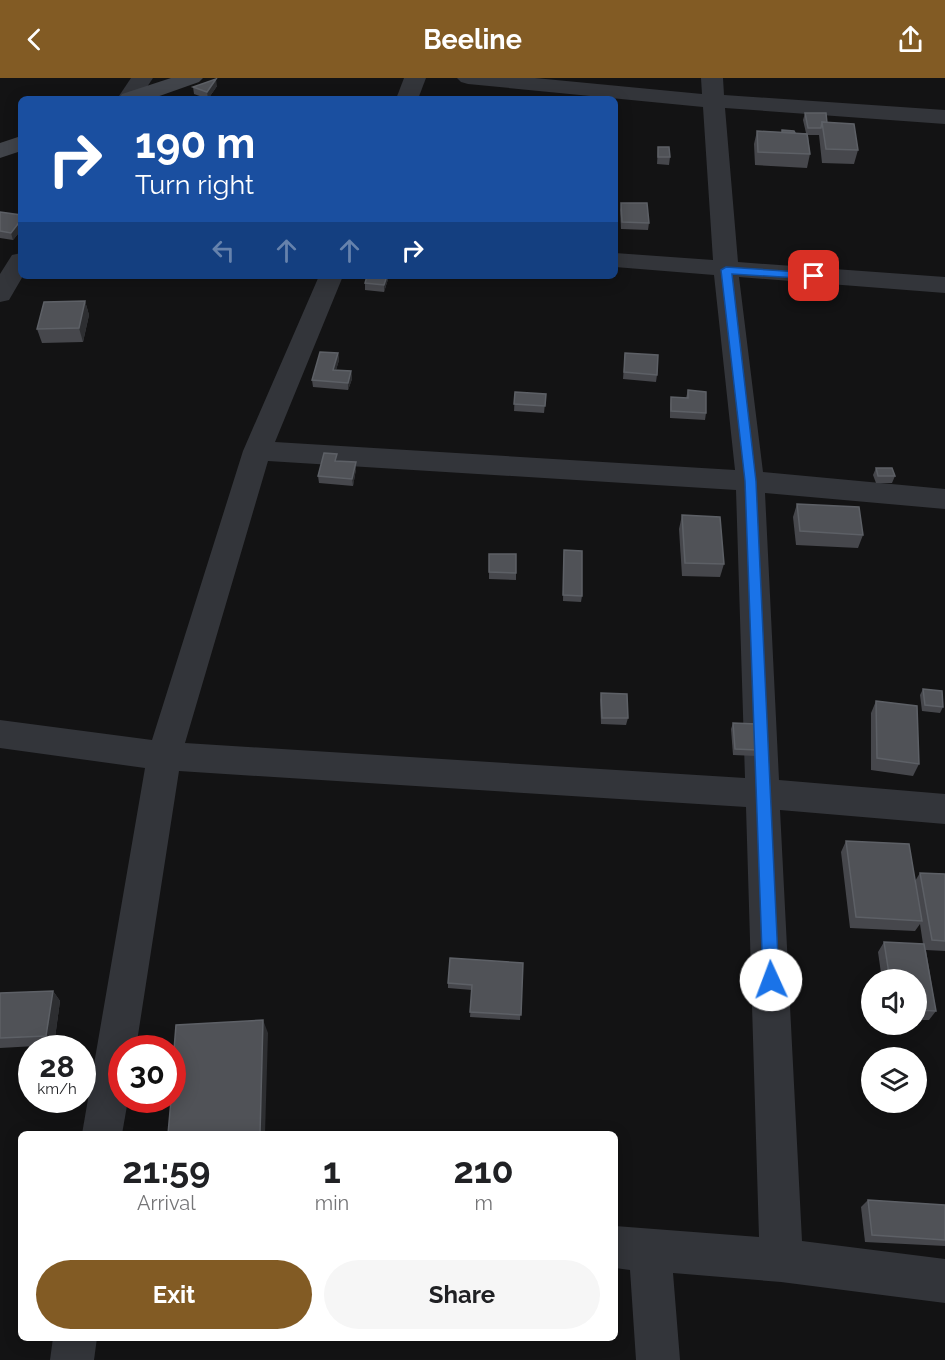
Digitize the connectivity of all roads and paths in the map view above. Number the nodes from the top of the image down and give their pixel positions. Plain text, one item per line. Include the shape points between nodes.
1 (142, 78) edge
2 (192, 78) edge
3 (416, 78) edge
4 (468, 78) edge
5 (712, 90) edge
6 (131, 96) edge
7 (138, 96) edge
8 (408, 96) edge
9 (945, 117) edge
10 (18, 144) edge
11 (0, 151) edge
12 (618, 260) edge
13 (18, 265) edge
14 (726, 270) junction
15 (330, 279) edge
16 (945, 285) edge
17 (0, 294) edge
18 (257, 451) junction
19 (750, 481) junction
20 (945, 499) edge
21 (0, 734) edge
22 (164, 756) junction
23 (765, 794) junction
24 (945, 809) edge
25 (102, 1131) edge
26 (632, 1248) edge
27 (781, 1260) junction
28 (945, 1281) edge
29 (75, 1341) edge
30 (72, 1360) edge
31 (658, 1360) edge

1 - 6 street
2 - 7 main road
3 - 8 street
4 - 5 street
5 - 9 street
5 - 14 street
10 - 11 main road
12 - 14 street
13 - 17 street
14 - 16 street
14 - 19 street
15 - 18 street
18 - 19 street
18 - 22 street
19 - 20 street
19 - 23 street
21 - 22 street
22 - 23 street
22 - 25 street
23 - 24 street
23 - 27 street
26 - 27 street
26 - 31 street
27 - 28 street
29 - 30 street

